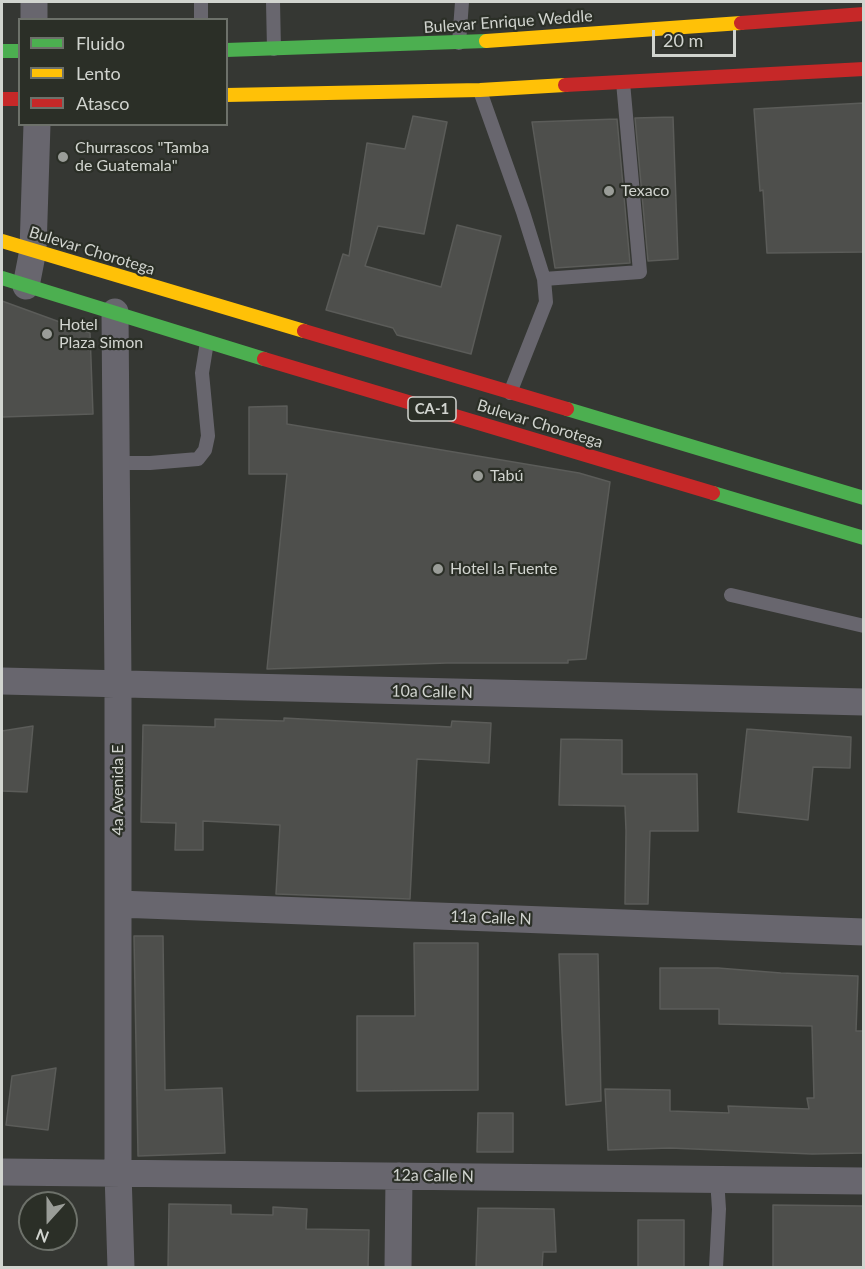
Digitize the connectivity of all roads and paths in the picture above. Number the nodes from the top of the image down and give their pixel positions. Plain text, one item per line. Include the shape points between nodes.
1 (34, 2) edge
2 (201, 2) edge
3 (273, 2) edge
4 (462, 2) edge
5 (864, 14) edge
6 (34, 18) edge
7 (201, 18) edge
8 (459, 43) junction
9 (274, 49) junction
10 (228, 50) edge
11 (2, 51) edge
12 (18, 51) edge
13 (864, 69) edge
14 (623, 82) junction
15 (480, 90) junction
16 (228, 95) edge
17 (2, 99) edge
18 (18, 99) edge
19 (37, 126) edge
20 (2, 241) edge
21 (33, 250) junction
22 (544, 279) junction
23 (14, 282) edge
24 (115, 312) junction
25 (207, 342) junction
26 (510, 393) junction
27 (117, 463) junction
28 (864, 498) edge
29 (864, 538) edge
30 (731, 595) dead end
31 (864, 626) edge
32 (2, 681) edge
33 (118, 684) junction
34 (864, 702) edge
35 (118, 904) junction
36 (864, 932) edge
37 (2, 1172) edge
38 (118, 1173) junction
39 (399, 1176) junction
40 (717, 1179) junction
41 (864, 1181) edge
42 (121, 1268) edge
43 (398, 1268) edge
44 (716, 1268) edge

1 - 6 street
2 - 7 lane
3 - 9 lane
4 - 8 lane
5 - 8 main road, Bulevar Enrique Weddle
8 - 9 main road, Bulevar Enrique Weddle
9 - 10 main road, Bulevar Enrique Weddle
11 - 12 main road
13 - 14 main road
14 - 15 main road
14 - 22 lane via 640,272
15 - 16 main road
15 - 22 lane
17 - 18 main road
19 - 21 street
20 - 21 main road, Bulevar Chorotega / CA-1
21 - 23 street
21 - 26 main road, Bulevar Chorotega / CA-1
22 - 26 lane via 546,302
23 - 24 main road, Bulevar Chorotega / CA-1
24 - 25 main road, Bulevar Chorotega / CA-1
24 - 27 street, 4a Avenida E
25 - 27 lane via 202,373 208,436 205,450 198,459
25 - 29 main road, Bulevar Chorotega / CA-1
26 - 28 main road, Bulevar Chorotega / CA-1
27 - 33 street, 4a Avenida E
30 - 31 lane
32 - 33 street, 10a Calle N
33 - 34 street, 10a Calle N
33 - 35 street, 4a Avenida E
35 - 36 street, 11a Calle N
35 - 38 street, 4a Avenida E
37 - 38 street, 12a Calle N
38 - 39 street, 12a Calle N
38 - 42 street, 4a Avenida E
39 - 40 street, 12a Calle N
39 - 43 street
40 - 41 street, 12a Calle N
40 - 44 lane

